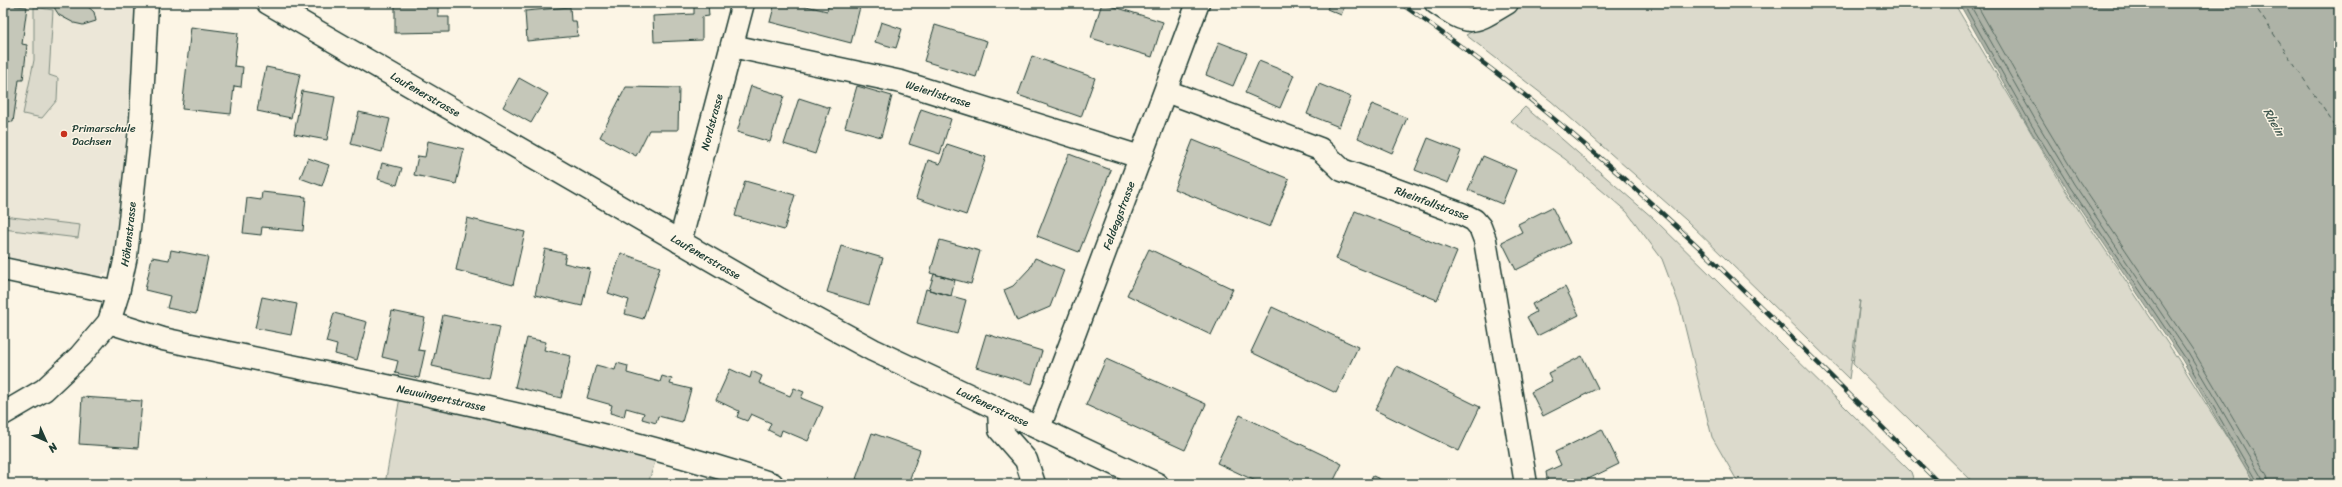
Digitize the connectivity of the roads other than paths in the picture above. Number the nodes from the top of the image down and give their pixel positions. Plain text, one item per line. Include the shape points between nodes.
1 (147, 3) edge
2 (268, 3) edge
3 (743, 3) edge
4 (1198, 3) edge
5 (1436, 3) edge
6 (1507, 3) edge
7 (732, 46) junction
8 (1166, 91) junction
9 (1140, 158) junction
10 (680, 242) junction
11 (3, 269) edge
12 (118, 293) junction
13 (109, 322) junction
14 (999, 410) junction
15 (3, 414) edge
16 (1039, 428) junction
17 (772, 484) edge
18 (1034, 484) edge
19 (1157, 484) edge
20 (1526, 484) edge

1 - 12 street, Höhenstrasse via 141,119 126,256
2 - 10 street, Laufenerstrasse
3 - 7 street, Nordstrasse
4 - 8 street, Feldeggstrasse
5 - 6 street via 1457,18 1471,21 1486,16
7 - 9 street, Weierlistrasse via 901,82
7 - 10 street, Nordstrasse
8 - 9 street, Feldeggstrasse
8 - 20 street, Rheinfallstrasse via 1320,149 1342,170 1474,220 1485,240
9 - 16 street, Feldeggstrasse
10 - 14 street, Laufenerstrasse via 873,350
11 - 12 street
12 - 13 street, Höhenstrasse
13 - 15 street, Höhenstrasse via 80,356 44,390
13 - 17 street, Neuwingertstrasse via 163,339 657,448
14 - 16 street, Laufenerstrasse
14 - 18 street via 1000,430 1026,460
16 - 19 street, Laufenerstrasse

